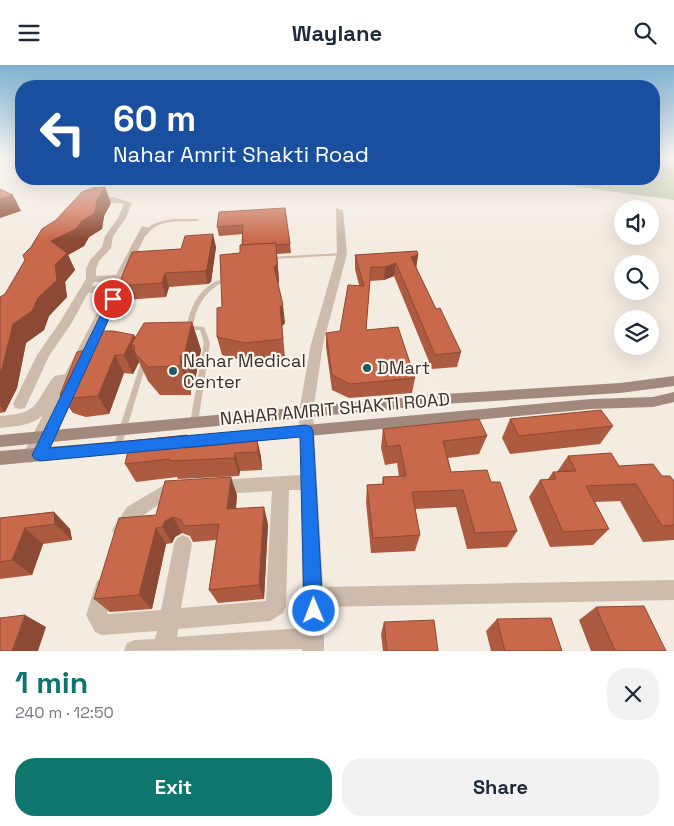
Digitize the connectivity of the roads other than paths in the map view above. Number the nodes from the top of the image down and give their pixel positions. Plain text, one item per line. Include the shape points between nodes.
1 (83, 204) edge
2 (339, 210) dead end
3 (196, 220) dead end
4 (145, 228) dead end
5 (342, 254) junction
6 (261, 258) edge
7 (91, 279) junction
8 (219, 282) edge
9 (117, 283) junction
10 (84, 290) junction
11 (190, 328) junction
12 (181, 329) edge
13 (146, 355) edge
14 (69, 378) junction
15 (673, 383) edge
16 (674, 397) edge
17 (444, 399) junction
18 (20, 404) dead end
19 (306, 412) junction
20 (451, 417) junction
21 (0, 422) edge
22 (194, 423) junction
23 (122, 430) junction
24 (306, 431) junction
25 (43, 437) junction
26 (0, 441) edge
27 (117, 448) junction
28 (35, 455) junction
29 (0, 458) edge
30 (308, 482) junction
31 (281, 484) junction
32 (183, 544) edge
33 (116, 548) edge
34 (111, 567) edge
35 (674, 590) edge
36 (314, 597) junction
37 (168, 619) junction
38 (313, 645) edge
39 (164, 649) junction
40 (135, 651) edge

1 - 7 street via 114,199 128,203 109,236 106,248 91,269
2 - 5 street
3 - 25 lane via 163,222 147,230
4 - 9 street
5 - 6 lane
5 - 19 street via 317,344
7 - 9 street
7 - 10 street
8 - 11 lane via 202,294 190,318
9 - 10 street
9 - 14 street
10 - 18 street via 43,355
11 - 12 lane
11 - 22 lane via 202,328 207,343
13 - 23 lane
14 - 21 street via 56,383 37,415 29,420
14 - 25 street
15 - 17 street, NAHAR AMRIT SHAKTI ROAD
16 - 20 street, NAHAR AMRIT SHAKTI ROAD via 653,402
17 - 19 street, NAHAR AMRIT SHAKTI ROAD
17 - 20 street
19 - 22 street, NAHAR AMRIT SHAKTI ROAD
19 - 24 street
20 - 24 street, NAHAR AMRIT SHAKTI ROAD
22 - 23 street, NAHAR AMRIT SHAKTI ROAD
23 - 25 street, NAHAR AMRIT SHAKTI ROAD
23 - 27 lane
24 - 27 street, NAHAR AMRIT SHAKTI ROAD
24 - 30 street
25 - 26 street, NAHAR AMRIT SHAKTI ROAD
25 - 28 street
27 - 28 street, NAHAR AMRIT SHAKTI ROAD
28 - 29 street, NAHAR AMRIT SHAKTI ROAD
30 - 31 street
30 - 36 street
31 - 33 street via 171,489 133,513 122,529
31 - 37 street via 276,606 270,611
32 - 37 street
34 - 37 street via 96,615 102,625
35 - 36 street
36 - 38 street
37 - 39 street
38 - 39 street
39 - 40 street

